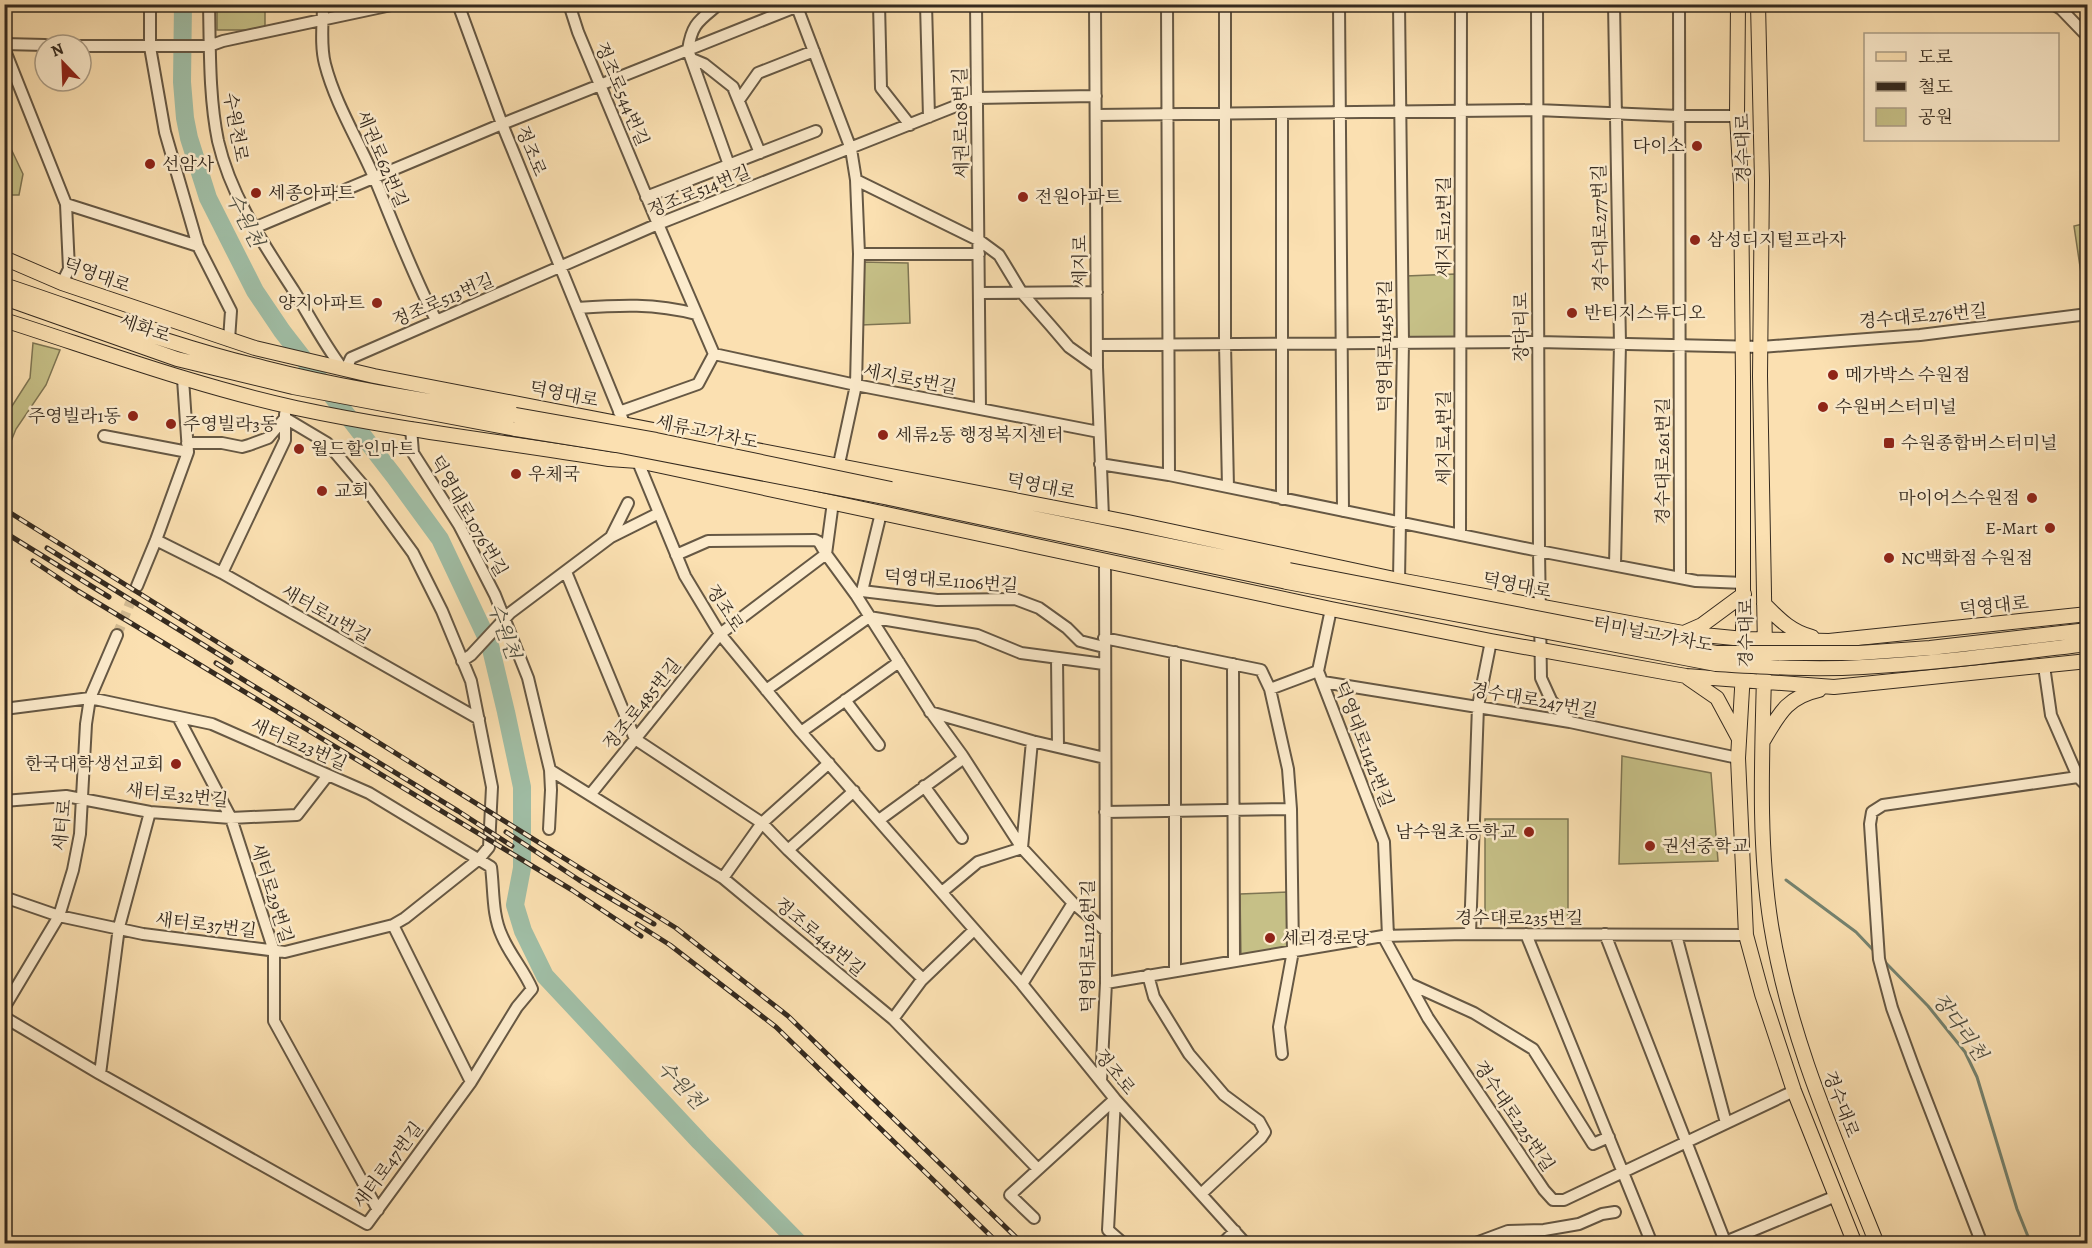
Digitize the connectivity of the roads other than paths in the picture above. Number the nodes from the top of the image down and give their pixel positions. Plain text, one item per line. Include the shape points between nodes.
1 (150, 4) edge
2 (209, 4) edge
3 (323, 4) edge
4 (396, 4) edge
5 (458, 4) edge
6 (569, 4) edge
7 (719, 4) edge
8 (879, 4) edge
9 (926, 4) edge
10 (976, 4) edge
11 (1095, 4) edge
12 (1167, 4) edge
13 (1224, 4) edge
14 (1339, 4) edge
15 (1399, 4) edge
16 (1461, 4) edge
17 (1537, 4) edge
18 (1614, 4) edge
19 (1679, 4) edge
20 (1738, 4) edge
21 (1758, 4) edge
22 (2052, 4) edge
23 (800, 6) edge
24 (705, 9) edge
25 (323, 19) junction
26 (2088, 37) edge
27 (33, 45) edge
28 (4, 46) edge
29 (93, 46) edge
30 (208, 46) junction
31 (154, 47) junction
32 (814, 51) junction
33 (690, 55) junction
34 (601, 85) junction
35 (1096, 96) junction
36 (976, 98) junction
37 (739, 100) junction
38 (1537, 110) junction
39 (1460, 111) junction
40 (1400, 112) junction
41 (1614, 112) junction
42 (1282, 113) junction
43 (1339, 113) junction
44 (1166, 114) junction
45 (1225, 114) junction
46 (1096, 115) junction
47 (1680, 116) junction
48 (1737, 116) junction
49 (929, 117) junction
50 (502, 124) junction
51 (910, 125) junction
52 (816, 131) dead end
53 (851, 149) junction
54 (760, 153) junction
55 (729, 165) junction
56 (374, 178) junction
57 (856, 180) junction
58 (646, 196) junction
59 (66, 204) junction
60 (658, 224) junction
61 (254, 228) junction
62 (980, 241) junction
63 (198, 246) junction
64 (859, 254) junction
65 (979, 254) junction
66 (4, 258) edge
67 (560, 267) junction
68 (62, 283) junction
69 (4, 285) edge
70 (1097, 292) junction
71 (980, 293) junction
72 (1022, 293) junction
73 (4, 298) edge
74 (577, 308) junction
75 (696, 314) junction
76 (2088, 314) edge
77 (4, 320) edge
78 (436, 320) junction
79 (229, 340) junction
80 (1403, 342) junction
81 (1461, 342) junction
82 (1538, 342) junction
83 (1282, 343) junction
84 (1342, 343) junction
85 (1225, 344) junction
86 (1620, 344) junction
87 (1097, 345) junction
88 (1169, 345) junction
89 (1680, 345) junction
90 (1743, 347) junction
91 (1761, 347) junction
92 (714, 354) junction
93 (1097, 367) junction
94 (345, 374) junction
95 (277, 377) junction
96 (183, 379) junction
97 (856, 385) junction
98 (293, 387) junction
99 (281, 404) junction
100 (980, 409) junction
101 (285, 418) junction
102 (622, 418) junction
103 (515, 422) junction
104 (378, 423) junction
105 (411, 428) junction
106 (1099, 432) junction
107 (104, 436) dead end
108 (187, 447) junction
109 (638, 461) junction
110 (1100, 464) junction
111 (839, 465) junction
112 (1169, 475) junction
113 (1228, 487) junction
114 (1282, 499) junction
115 (832, 502) junction
116 (628, 503) dead end
117 (1343, 511) junction
118 (659, 513) junction
119 (881, 513) junction
120 (1103, 517) junction
121 (1401, 523) junction
122 (1152, 528) junction
123 (1461, 535) junction
124 (611, 537) junction
125 (156, 540) junction
126 (1539, 551) junction
127 (826, 554) junction
128 (676, 555) junction
129 (1202, 558) junction
130 (1105, 561) junction
131 (1615, 565) junction
132 (1143, 569) junction
133 (566, 572) junction
134 (222, 573) junction
135 (1288, 576) junction
136 (1680, 577) junction
137 (1399, 580) junction
138 (137, 586) tunnel mouth
139 (1744, 588) junction
140 (859, 593) junction
141 (1764, 604) junction
142 (1541, 608) junction
143 (1331, 609) junction
144 (2088, 614) edge
145 (869, 617) junction
146 (502, 623) junction
147 (2088, 630) edge
148 (1683, 633) junction
149 (720, 634) junction
150 (117, 635) tunnel mouth
151 (1744, 639) junction
152 (1765, 640) junction
153 (1491, 641) junction
154 (1829, 641) junction
155 (1104, 643) junction
156 (2088, 644) edge
157 (1542, 649) junction
158 (1175, 652) junction
159 (467, 658) junction
160 (1057, 658) junction
161 (2088, 661) edge
162 (899, 662) junction
163 (1104, 664) junction
164 (1233, 664) junction
165 (2044, 666) junction
166 (1318, 671) junction
167 (1686, 676) junction
168 (1742, 681) junction
169 (1323, 682) junction
170 (1764, 683) junction
171 (1834, 687) junction
172 (1270, 689) junction
173 (766, 690) junction
174 (90, 698) junction
175 (845, 700) junction
176 (1478, 706) junction
177 (4, 709) edge
178 (930, 711) junction
179 (178, 717) junction
180 (479, 719) junction
181 (1570, 722) junction
182 (801, 732) junction
183 (635, 739) junction
184 (1739, 739) junction
185 (1032, 741) junction
186 (1762, 743) junction
187 (879, 745) dead end
188 (1058, 747) junction
189 (964, 758) junction
190 (1105, 758) junction
191 (1738, 758) junction
192 (829, 763) junction
193 (550, 770) junction
194 (328, 775) junction
195 (2078, 777) junction
196 (924, 786) junction
197 (2088, 787) edge
198 (854, 790) junction
199 (590, 795) junction
200 (82, 800) junction
201 (4, 801) edge
202 (1232, 809) junction
203 (1291, 809) junction
204 (1174, 810) junction
205 (150, 812) junction
206 (1105, 812) junction
207 (231, 818) junction
208 (879, 819) junction
209 (762, 823) junction
210 (549, 829) dead end
211 (962, 838) dead end
212 (1022, 848) junction
213 (788, 850) junction
214 (479, 859) junction
215 (723, 878) junction
216 (942, 892) junction
217 (4, 897) edge
218 (1073, 903) junction
219 (59, 916) junction
220 (393, 925) junction
221 (119, 927) junction
222 (974, 930) junction
223 (1106, 931) junction
224 (1470, 934) junction
225 (1526, 934) junction
226 (1605, 934) junction
227 (1676, 934) junction
228 (1746, 935) junction
229 (1385, 936) junction
230 (274, 951) junction
231 (1293, 951) junction
232 (1234, 961) junction
233 (1175, 971) junction
234 (1148, 975) junction
235 (922, 980) junction
236 (1106, 982) junction
237 (1022, 984) junction
238 (1409, 984) junction
239 (4, 1008) edge
240 (4, 1017) edge
241 (893, 1018) junction
242 (1282, 1054) dead end
243 (100, 1074) junction
244 (1101, 1081) junction
245 (471, 1082) junction
246 (1794, 1092) junction
247 (1115, 1100) junction
248 (1726, 1123) junction
249 (1610, 1137) junction
250 (1685, 1142) junction
251 (1037, 1168) junction
252 (1623, 1172) junction
253 (1201, 1194) junction
254 (1836, 1196) junction
255 (378, 1210) junction
256 (1615, 1212) dead end
257 (1034, 1218) dead end
258 (1235, 1231) junction
259 (1725, 1243) edge
260 (1124, 1244) edge
261 (1222, 1244) edge
262 (1246, 1244) edge
263 (1473, 1244) edge
264 (1652, 1244) edge
265 (1855, 1244) edge
266 (1876, 1244) edge
267 (1982, 1244) edge

1 - 31 street
2 - 30 street, 수원천로
3 - 25 street, 세권로62번길
4 - 25 street
5 - 50 street, 정조로
6 - 34 street, 정조로544번길
7 - 24 street
8 - 51 street via 881,88
9 - 49 street
10 - 36 street, 세권로108번길
11 - 35 street, 세지로
12 - 44 street
13 - 45 street
14 - 43 street
15 - 40 street, 덕영대로1145번길
16 - 39 street, 세지로12번길
17 - 38 street, 장다리로
18 - 41 street, 경수대로277번길
19 - 47 street
20 - 48 main road, 경수대로
21 - 91 main road, 경수대로
22 - 26 street
23 - 32 street
23 - 33 street
24 - 33 street via 691,33
25 - 30 street
25 - 56 street, 세권로62번길 via 323,53 331,82
27 - 28 street
28 - 59 street
29 - 31 street
30 - 31 street
30 - 61 street, 수원천로 via 218,139 225,167
31 - 63 street via 165,132
32 - 37 street via 758,73
32 - 53 street
33 - 34 street
33 - 37 street via 734,87
33 - 55 street
34 - 50 street
34 - 58 street, 정조로544번길
35 - 36 street
35 - 46 street, 세지로
36 - 49 street, 정조로514번길
36 - 62 street, 세권로108번길
37 - 54 street
38 - 39 street
38 - 41 street
38 - 82 street, 장다리로
39 - 40 street
39 - 81 street, 세지로12번길
40 - 43 street
40 - 80 street, 덕영대로1145번길
41 - 47 street
41 - 86 street, 경수대로277번길
42 - 43 street
42 - 45 street
42 - 83 street
43 - 84 street
44 - 45 street
44 - 46 street
44 - 88 street
45 - 85 street
46 - 70 street, 세지로
47 - 48 street
47 - 89 street
48 - 90 main road, 경수대로
49 - 51 street, 정조로514번길
50 - 56 street
50 - 67 street, 정조로
51 - 53 street, 정조로514번길
52 - 54 street
53 - 57 street
53 - 60 street, 정조로514번길
54 - 55 street
55 - 58 street
56 - 61 street
56 - 78 street, 세권로62번길
57 - 62 street
57 - 64 street
58 - 60 street, 정조로544번길
59 - 63 street
59 - 68 street via 69,269
60 - 67 street, 정조로514번길
60 - 75 street
61 - 94 street, 수원천로
62 - 65 street, 세권로108번길
62 - 72 street via 999,255
63 - 79 street via 231,311
64 - 65 street
64 - 97 street
65 - 71 street, 세권로108번길
66 - 68 main road, 덕영대로
67 - 74 street, 정조로
67 - 78 street, 정조로513번길
68 - 79 main road, 덕영대로
69 - 95 main road, 세화로 via 181,345 264,368
70 - 72 street
70 - 87 street, 세지로
71 - 72 street
71 - 100 street, 세권로108번길
72 - 93 street via 1069,347
73 - 95 main road, 세화로 via 177,359
74 - 75 street via 637,304
74 - 102 street, 정조로
75 - 92 street
76 - 91 street, 경수대로276번길 via 1920,335
77 - 96 main road
78 - 94 street, 정조로513번길 via 351,358
79 - 94 main road, 덕영대로
80 - 81 street
80 - 84 street
80 - 121 street, 덕영대로1145번길
81 - 82 street
81 - 123 street, 세지로4번길
82 - 86 street
82 - 126 street, 장다리로
83 - 84 street
83 - 85 street
83 - 114 street
84 - 117 street
85 - 88 street
85 - 113 street
86 - 89 street
86 - 131 street
87 - 88 street
87 - 93 street, 세지로
88 - 112 street
89 - 90 street
89 - 136 street, 경수대로261번길
90 - 91 street
90 - 139 main road, 경수대로
91 - 141 main road, 경수대로
92 - 97 street, 세지로5번길
92 - 102 street via 698,384
93 - 106 street, 세지로
94 - 95 main road
94 - 102 main road, 덕영대로
94 - 103 main road, 덕영대로
95 - 98 main road
96 - 99 main road
96 - 108 street
97 - 100 street, 세지로5번길
97 - 111 street
98 - 103 main road via 364,402
98 - 104 main road
99 - 101 street
99 - 104 main road
100 - 106 street, 세지로5번길
101 - 108 street via 268,438 249,445
101 - 134 street via 285,440
101 - 159 street via 327,442 367,490 413,553
102 - 109 street, 정조로
102 - 111 main road, 덕영대로
103 - 129 main road, 세류고가차도, bridge via 616,445 890,493
104 - 105 main road
105 - 109 main road
105 - 146 street, 덕영대로1076번길 via 413,453 459,525 495,595
106 - 110 street, 세지로
107 - 108 street
108 - 125 street
109 - 115 main road
109 - 118 street, 정조로
110 - 112 street
110 - 120 street, 세지로
111 - 120 main road, 덕영대로
112 - 113 street
113 - 114 street
114 - 117 street
115 - 119 main road
115 - 127 street
116 - 124 street
117 - 121 street
118 - 124 street
118 - 128 street, 정조로
119 - 130 main road
119 - 140 street
120 - 122 main road, 덕영대로
121 - 123 street
121 - 137 street, 덕영대로1145번길
122 - 129 main road
122 - 137 main road, 덕영대로
123 - 126 street
124 - 133 street
125 - 134 street, 새터로11번길
125 - 138 street
126 - 131 street
126 - 142 street, 장다리로
127 - 128 street via 815,540 708,541
127 - 140 street
127 - 149 street, 정조로485번길
128 - 149 street, 정조로 via 684,576
129 - 132 main road
129 - 135 main road
130 - 132 main road
130 - 155 street, 덕영대로1126번길
131 - 136 street
132 - 143 main road
133 - 146 street
133 - 183 street
134 - 180 street, 새터로11번길
135 - 147 main road, 터미널고가차도, bridge via 1717,653 1859,653
135 - 156 main road, 터미널고가차도, bridge via 1716,664 1861,667
136 - 139 street
137 - 142 main road, 덕영대로
139 - 148 main road via 1702,626
139 - 151 main road, 경수대로
140 - 145 street
140 - 155 street, 덕영대로1106번길 via 937,600 1016,599 1038,608 1080,641
141 - 152 main road, 경수대로
141 - 154 main road via 1799,634
142 - 148 main road, 덕영대로
142 - 157 street, 장다리로
143 - 153 main road
143 - 166 street, 덕영대로1142번길
144 - 154 main road, 덕영대로
145 - 160 street via 977,635 1021,653
145 - 162 street
145 - 173 street
146 - 159 street
146 - 193 street, 덕영대로1076번길 via 528,678
148 - 151 main road, 덕영대로
149 - 173 street, 정조로
149 - 183 street, 정조로485번길
150 - 174 street, 새터로
151 - 152 main road, 덕영대로
151 - 168 main road, 경수대로
152 - 154 main road, 덕영대로
152 - 170 main road, 경수대로
153 - 157 main road
153 - 176 street
155 - 158 street
155 - 163 street, 덕영대로1126번길
157 - 167 main road
157 - 181 street via 1541,678 1551,700
158 - 164 street
158 - 204 street
159 - 180 street
160 - 163 street
160 - 188 street
161 - 165 main road
162 - 175 street
162 - 178 street
163 - 190 street, 덕영대로1126번길
164 - 172 street via 1261,670
164 - 202 street
165 - 171 main road
165 - 195 street via 2051,715
166 - 169 street, 덕영대로1142번길
166 - 172 street, 덕영대로1142번길
167 - 168 main road
167 - 184 main road via 1717,698
168 - 170 main road
168 - 184 main road, 경수대로
169 - 176 street, 경수대로247번길
169 - 229 street, 덕영대로1142번길 via 1384,842
170 - 171 main road
170 - 186 main road, 경수대로
171 - 186 main road via 1806,693 1785,705
172 - 203 street via 1288,769
173 - 182 street, 정조로
174 - 177 street, 새터로23번길
174 - 179 street, 새터로23번길
174 - 200 street, 새터로
175 - 182 street
175 - 187 street
176 - 181 street, 경수대로247번길
176 - 224 street
178 - 185 street
178 - 189 street
179 - 194 street, 새터로23번길 via 212,724
179 - 207 street, 새터로29번길
180 - 214 street via 492,787 489,848
181 - 191 street, 경수대로247번길
182 - 192 street, 정조로
183 - 199 street, 정조로485번길
183 - 209 street
184 - 191 main road, 경수대로
185 - 188 street
185 - 212 street
186 - 266 main road, 경수대로 via 1764,859 1771,925 1785,992 1812,1083
188 - 190 street
189 - 196 street
189 - 212 street
190 - 206 street, 덕영대로1126번길
191 - 228 main road, 경수대로
192 - 198 street, 정조로
192 - 209 street
193 - 199 street, 정조로443번길
193 - 210 street, 덕영대로1076번길
194 - 207 street, 새터로32번길 via 297,815
194 - 214 street, 새터로23번길 via 369,793
195 - 197 street
195 - 267 street via 1883,805 1872,812 1878,959 1892,1008
196 - 208 street
196 - 211 street
198 - 208 street, 정조로
198 - 213 street
199 - 215 street, 정조로443번길
200 - 201 street, 새터로32번길 via 66,796
200 - 205 street, 새터로32번길
200 - 219 street, 새터로 via 73,870
202 - 203 street
202 - 204 street
202 - 232 street
203 - 231 street
204 - 206 street
204 - 233 street
205 - 207 street, 새터로32번길
205 - 221 street
206 - 223 street, 덕영대로1126번길
207 - 230 street, 새터로29번길
208 - 216 street, 정조로
209 - 213 street
209 - 215 street
212 - 216 street via 978,862
212 - 218 street
213 - 235 street
214 - 220 street, 새터로37번길
214 - 245 street, 새터로47번길 via 491,867 495,916 532,989 517,1006
215 - 241 street, 정조로443번길
216 - 222 street, 정조로
217 - 219 street, 새터로37번길
218 - 223 street
218 - 237 street
219 - 221 street, 새터로37번길
219 - 239 street, 새터로
220 - 230 street, 새터로37번길 via 285,952
220 - 245 street
221 - 230 street, 새터로37번길 via 143,934
221 - 243 street
222 - 235 street
222 - 237 street, 정조로
223 - 236 street, 덕영대로1126번길
224 - 225 street, 경수대로235번길
224 - 229 street, 경수대로235번길
225 - 226 street, 경수대로235번길
225 - 249 street
226 - 227 street, 경수대로235번길
226 - 250 street
227 - 228 street, 경수대로235번길
227 - 248 street
228 - 246 main road, 경수대로
229 - 231 street, 경수대로235번길
229 - 238 street, 경수대로225번길
230 - 255 street, 새터로29번길 via 274,1020
231 - 232 street, 경수대로235번길
231 - 242 street via 1279,1027
232 - 233 street, 경수대로235번길
233 - 234 street, 경수대로235번길
234 - 236 street, 경수대로235번길
234 - 253 street via 1154,997 1189,1054 1224,1095 1259,1120 1265,1132
235 - 241 street
236 - 244 street, 덕영대로1126번길
237 - 244 street, 정조로
238 - 249 street via 1474,1013 1533,1049 1593,1144
238 - 252 street, 경수대로225번길 via 1428,1018 1553,1200 1564,1200
240 - 243 street, 새터로47번길
241 - 251 street, 정조로443번길
243 - 255 street, 새터로47번길 via 368,1224
244 - 247 street, 정조로
245 - 255 street, 새터로47번길
246 - 248 street, 경수대로225번길
246 - 254 main road, 경수대로
247 - 251 street
247 - 253 street, 정조로
247 - 260 street via 1108,1230
248 - 250 street, 경수대로225번길
249 - 252 street
250 - 252 street, 경수대로225번길
250 - 259 street
251 - 257 street via 1010,1195
252 - 264 street
253 - 258 street, 정조로
254 - 259 street
254 - 265 main road, 경수대로
256 - 263 street via 1579,1224 1508,1231
258 - 261 street
258 - 262 street, 정조로

